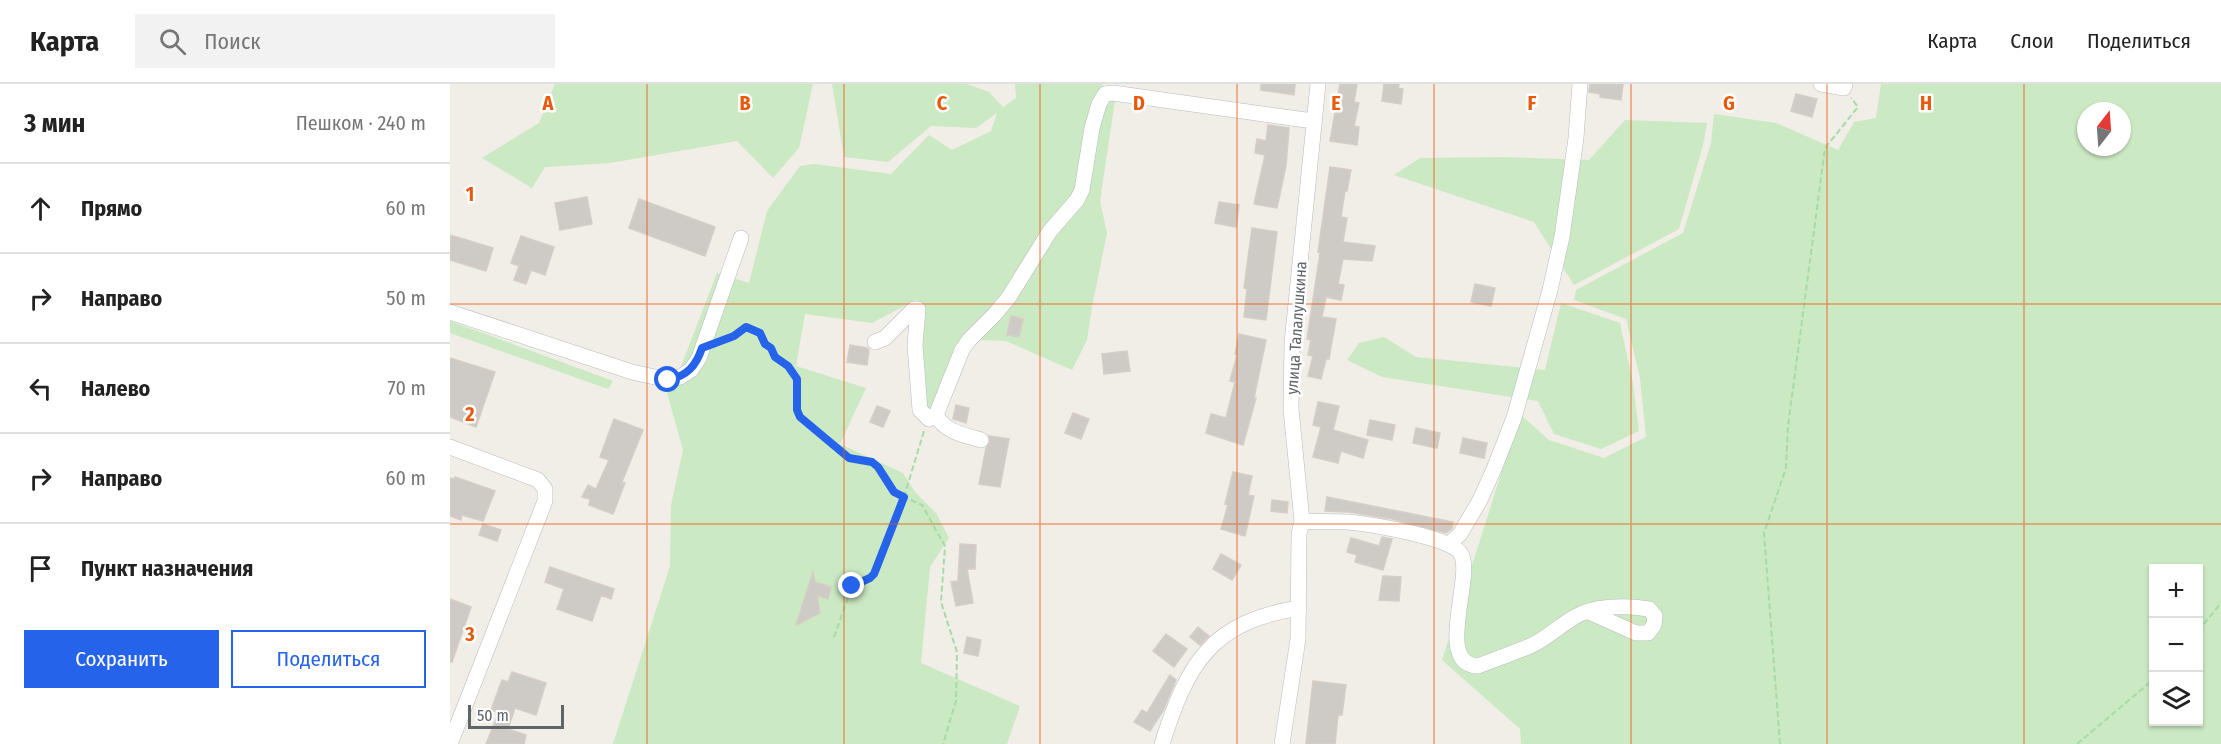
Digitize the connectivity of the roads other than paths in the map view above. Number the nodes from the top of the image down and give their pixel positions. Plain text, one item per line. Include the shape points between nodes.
1 (1318, 84) edge
2 (1580, 84) edge
3 (1821, 84) edge
4 (1845, 86) edge
5 (1313, 122) junction
6 (741, 238) dead end
7 (450, 312) edge
8 (876, 342) dead end
9 (932, 417) junction
10 (981, 440) dead end
11 (450, 447) edge
12 (1302, 521) junction
13 (1450, 543) junction
14 (1299, 608) junction
15 (1589, 612) dead end
16 (450, 744) edge
17 (1162, 744) edge
18 (1282, 744) edge

1 - 5 street, улица Талалушкина
2 - 13 street via 1562,237 1514,418 1480,500 1460,534
3 - 4 street
5 - 9 street via 1105,94 1099,104 1077,201 1050,231 1002,306 962,350
5 - 12 street, улица Талалушкина via 1292,343 1290,409
6 - 7 street via 702,348 691,370 680,377 668,380 621,368
8 - 9 street via 918,309 915,345 920,411
9 - 10 street via 955,433
11 - 16 street via 538,480 545,489 545,501
12 - 13 street via 1350,522
12 - 14 street, улица Талалушкина
13 - 15 street via 1461,552 1465,565 1456,620 1457,644 1466,662 1478,666 1531,646 1575,616
14 - 17 street via 1272,612 1220,637 1196,664 1176,701
14 - 18 street, улица Талалушкина via 1294,673

